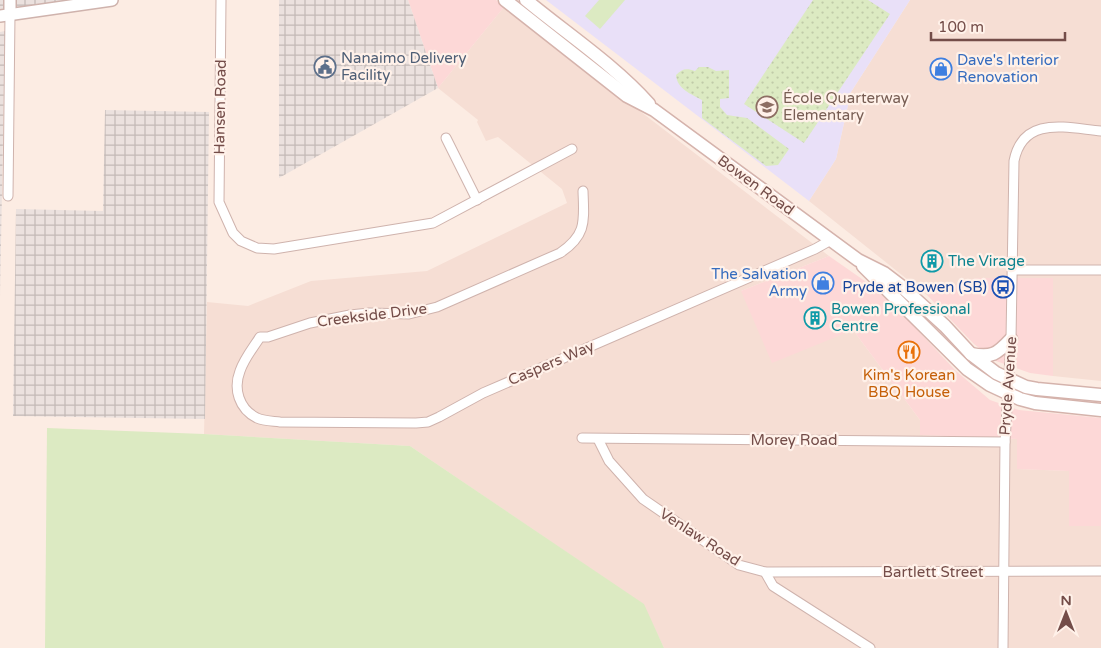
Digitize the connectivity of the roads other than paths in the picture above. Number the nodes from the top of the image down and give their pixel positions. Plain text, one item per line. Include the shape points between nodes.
1 (10, 0) edge
2 (112, 0) edge
3 (221, 0) edge
4 (505, 0) edge
5 (526, 0) edge
6 (5, 15) edge
7 (654, 110) junction
8 (1101, 131) edge
9 (446, 138) dead end
10 (572, 149) dead end
11 (583, 191) dead end
12 (8, 196) dead end
13 (477, 200) junction
14 (831, 240) junction
15 (858, 260) junction
16 (1013, 270) junction
17 (1101, 270) edge
18 (1011, 339) junction
19 (971, 354) junction
20 (1009, 379) junction
21 (1007, 394) junction
22 (1101, 395) edge
23 (1101, 410) edge
24 (258, 419) joint
25 (582, 438) dead end
26 (598, 439) junction
27 (1005, 442) junction
28 (1101, 571) edge
29 (765, 572) junction
30 (1003, 572) junction
31 (870, 648) edge
32 (1003, 648) edge

1 - 6 street
2 - 6 street
3 - 13 street, Hansen Road via 219,196 223,214 241,241 257,248 274,249 433,223
4 - 7 main road, Bowen Road via 628,96
5 - 7 main road, Bowen Road via 635,89
6 - 12 street
7 - 14 main road, Bowen Road
8 - 16 street, Pryde Avenue via 1041,128 1027,135 1019,145 1014,161
9 - 13 street
10 - 13 street
11 - 24 street, Creekside Drive via 584,214 579,237 560,254 422,312 350,315 260,337 244,361 236,386 246,410
14 - 15 main road, Bowen Road
14 - 24 street, Caspers Way via 483,393 428,422 280,422
15 - 19 main road, Bowen Road via 902,286
15 - 21 main road, Bowen Road via 967,368
16 - 17 street
16 - 18 street, Pryde Avenue
18 - 19 main road via 993,355
18 - 20 street, Pryde Avenue
19 - 20 main road, Bowen Road
20 - 21 street, Pryde Avenue
20 - 22 main road, Bowen Road via 1037,389
21 - 23 main road, Bowen Road via 1035,403
21 - 27 street, Pryde Avenue
25 - 26 street, Morey Road
26 - 27 street, Morey Road
26 - 29 street, Venlaw Road via 609,462 642,499 739,564
27 - 30 street, Pryde Avenue
28 - 30 street, Bartlett Street
29 - 30 street, Bartlett Street
29 - 31 street via 773,586
30 - 32 street, Pryde Avenue

